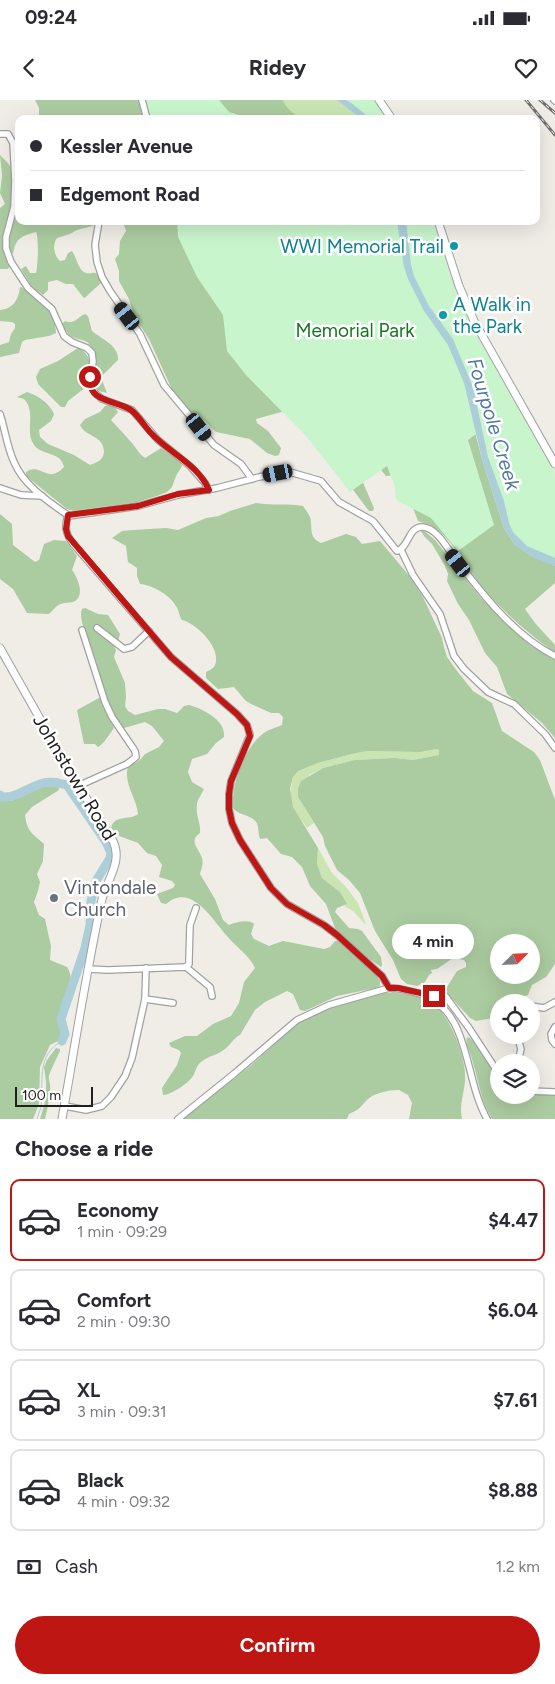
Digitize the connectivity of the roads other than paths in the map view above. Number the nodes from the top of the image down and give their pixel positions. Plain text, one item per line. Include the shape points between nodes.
1 (142, 100) edge
2 (379, 100) edge
3 (146, 115) edge
4 (389, 115) edge
5 (0, 134) edge
6 (98, 225) edge
7 (439, 225) edge
8 (0, 414) edge
9 (555, 464) edge
10 (252, 479) junction
11 (0, 488) edge
12 (209, 490) junction
13 (42, 496) junction
14 (68, 515) junction
15 (401, 550) junction
16 (97, 628) dead end
17 (82, 630) dead end
18 (149, 631) junction
19 (0, 648) edge
20 (555, 656) edge
21 (555, 748) edge
22 (78, 786) junction
23 (196, 908) dead end
24 (186, 967) junction
25 (146, 968) junction
26 (88, 969) junction
27 (389, 988) junction
28 (212, 996) dead end
29 (434, 996) junction
30 (145, 999) junction
31 (555, 1002) edge
32 (173, 1003) dead end
33 (540, 1007) edge
34 (555, 1027) edge
35 (555, 1044) edge
36 (490, 1061) edge
37 (540, 1091) edge
38 (555, 1092) edge
39 (65, 1106) junction
40 (62, 1119) edge
41 (178, 1119) edge
42 (487, 1119) edge

1 - 3 street
2 - 4 street
5 - 12 street via 8,134 13,143 15,200 5,242 18,274 52,309 64,336 92,354 89,380 95,393 102,399 132,410 158,440 190,466
6 - 10 street via 95,245 102,277 143,338 164,385 214,445 241,464
7 - 9 street via 474,321
8 - 13 street via 17,468
10 - 12 street
10 - 15 street via 290,472 321,481 340,502 373,520 394,550
11 - 13 street via 26,496
12 - 14 street via 178,494 138,506
13 - 14 street
14 - 18 street via 66,529 70,540
15 - 20 street via 415,530 422,527 430,530 500,612 527,638
15 - 21 street via 413,575 440,614 460,665 488,692 514,704
16 - 18 street via 124,649 132,647
17 - 22 street via 105,702 136,757
18 - 27 street via 175,661 247,725 250,736 231,781 229,809 240,840 271,888 287,904 337,935 382,976
19 - 22 street, Johnstown Road
22 - 26 street, Johnstown Road via 113,841 117,854 103,895
23 - 24 street via 190,919
24 - 25 street
24 - 28 street via 210,988
25 - 26 street
25 - 30 street
26 - 39 street, Johnstown Road
27 - 29 street
27 - 41 street via 329,1005 296,1020
29 - 36 street via 448,999
29 - 42 street via 457,1029 478,1102
30 - 32 street
30 - 39 street via 129,1067 111,1097 102,1106 92,1109
31 - 33 street
34 - 35 street via 550,1034
37 - 38 street
39 - 40 street, Johnstown Road

